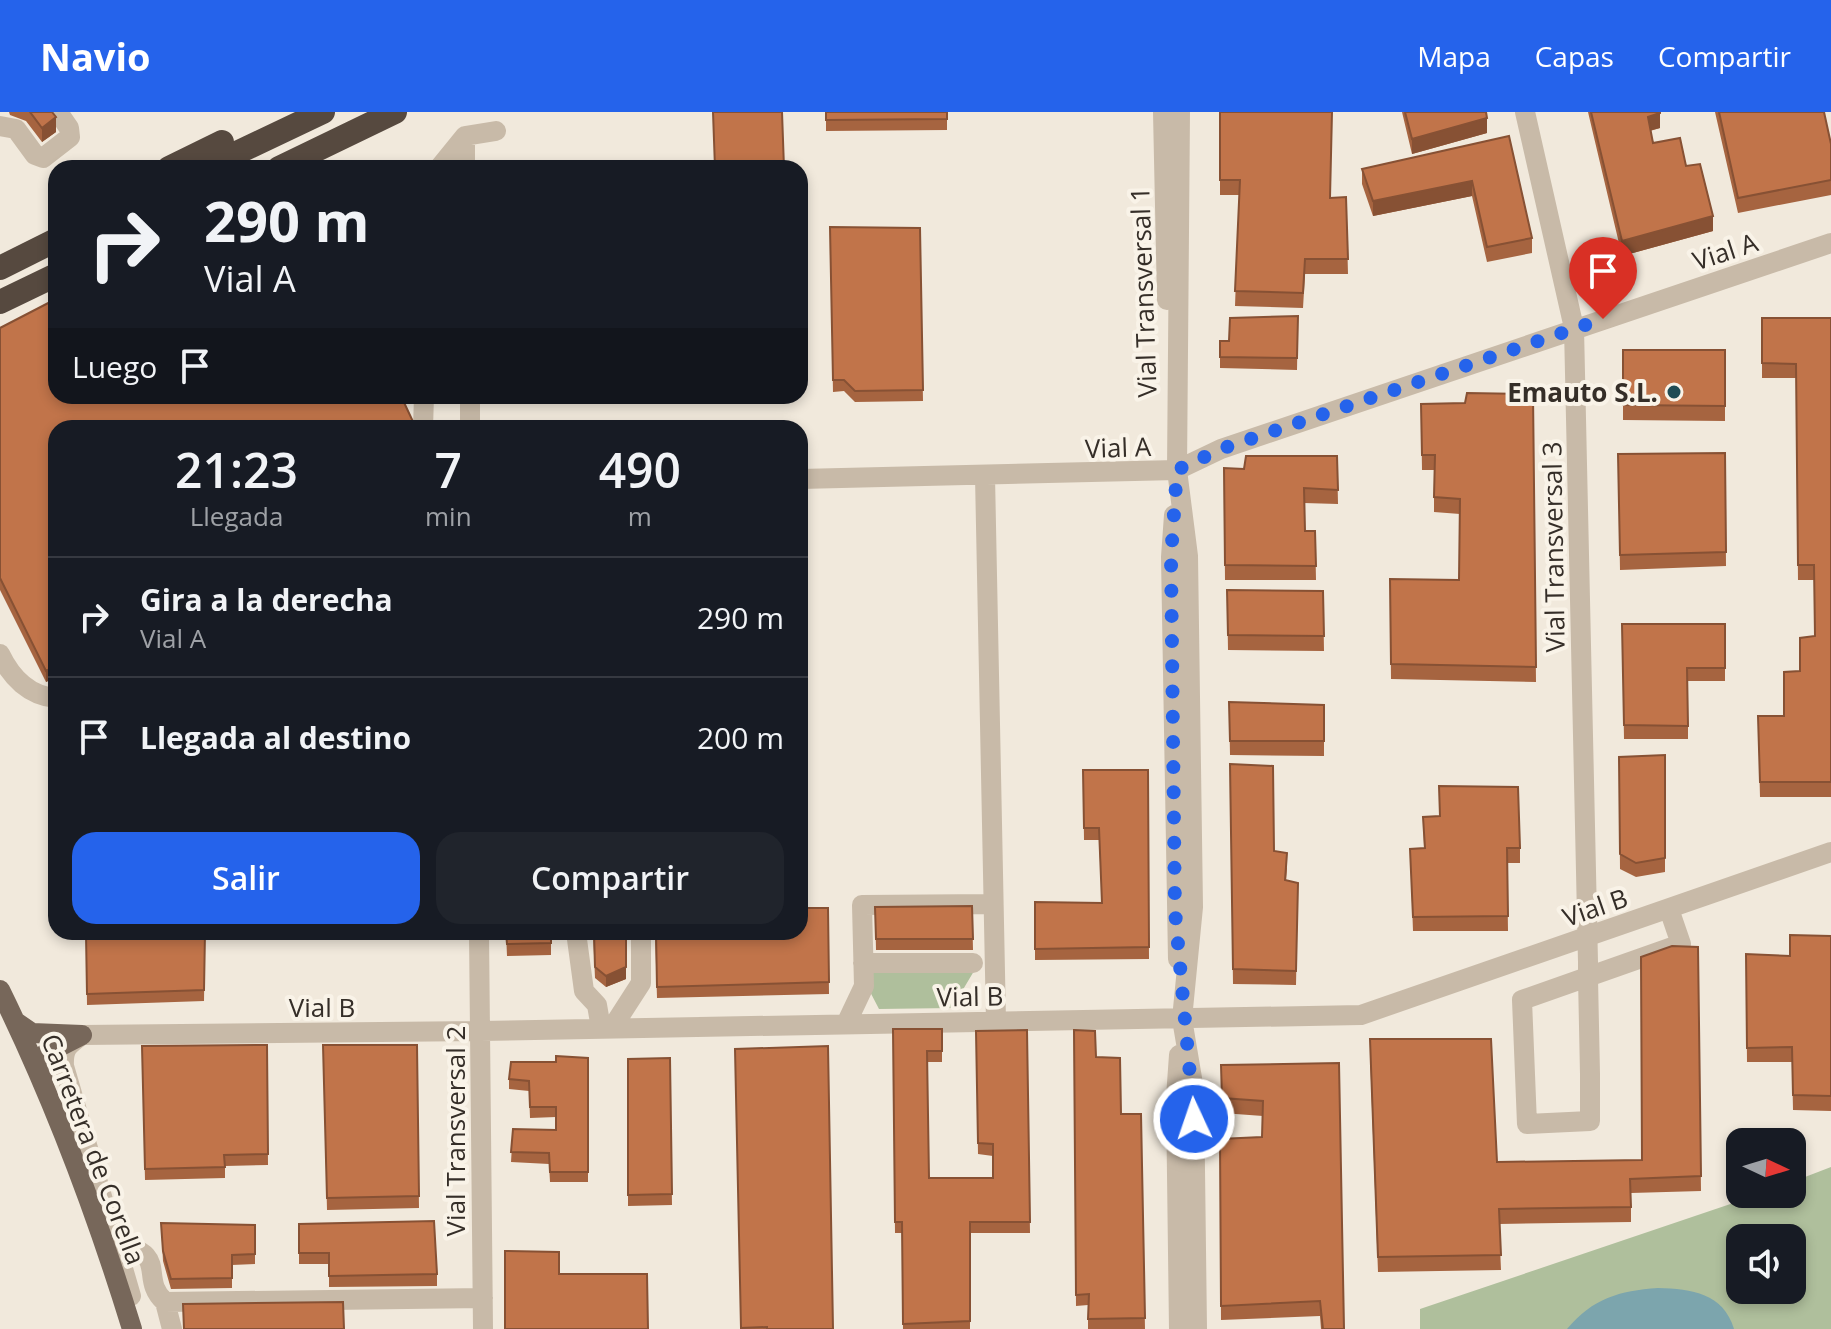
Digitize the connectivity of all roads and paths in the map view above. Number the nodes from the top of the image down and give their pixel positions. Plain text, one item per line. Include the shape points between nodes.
1 (58, 112) edge
2 (286, 112) edge
3 (323, 112) edge
4 (395, 112) edge
5 (1163, 112) edge
6 (1180, 112) edge
7 (1525, 112) edge
8 (0, 126) edge
9 (496, 131) dead end
10 (465, 136) junction
11 (186, 160) edge
12 (222, 160) edge
13 (296, 160) edge
14 (446, 160) edge
15 (465, 160) edge
16 (48, 227) edge
17 (1831, 243) edge
18 (48, 244) edge
19 (0, 250) edge
20 (0, 268) edge
21 (48, 279) edge
22 (4, 301) edge
23 (1574, 328) junction
24 (419, 404) edge
25 (407, 414) edge
26 (1177, 470) junction
27 (985, 476) junction
28 (808, 479) edge
29 (0, 654) edge
30 (48, 695) edge
31 (1831, 852) edge
32 (993, 904) junction
33 (1669, 909) junction
34 (1587, 938) junction
35 (479, 940) edge
36 (577, 940) edge
37 (641, 940) edge
38 (863, 963) junction
39 (973, 963) dead end
40 (1588, 978) junction
41 (864, 986) junction
42 (0, 990) edge
43 (0, 1007) edge
44 (1182, 1019) junction
45 (16, 1022) junction
46 (996, 1022) junction
47 (846, 1024) junction
48 (883, 1024) junction
49 (606, 1028) junction
50 (481, 1031) junction
51 (82, 1035) junction
52 (42, 1078) junction
53 (61, 1125) junction
54 (120, 1255) junction
55 (483, 1298) junction
56 (165, 1302) junction
57 (120, 1329) edge
58 (132, 1329) edge
59 (140, 1329) edge
60 (172, 1329) edge
61 (483, 1329) edge
62 (1179, 1329) edge
63 (1197, 1329) edge

1 - 8 street via 70,137 43,158 16,129
2 - 11 highway
3 - 12 highway
4 - 13 highway
5 - 26 street, Vial Transversal 1 via 1168,343
6 - 26 street, Vial Transversal 1
7 - 23 street, Vial Transversal 3
9 - 10 street
10 - 14 street
10 - 15 street
16 - 19 highway
17 - 23 street, Vial A
18 - 20 highway
21 - 22 highway
23 - 26 street, Vial A via 1221,449
23 - 34 street, Vial Transversal 3
24 - 25 street
26 - 27 street, Vial A
26 - 44 street, Vial Transversal 1 via 1188,556 1193,907
27 - 28 street, Vial A
27 - 32 street
29 - 30 street via 9,673 25,687
31 - 33 street, Vial B
32 - 38 street via 862,905
32 - 46 street
33 - 34 street, Vial B
33 - 40 street via 1681,944
34 - 40 street, Vial Transversal 3
34 - 44 street, Vial B via 1361,1015
35 - 50 street, Vial Transversal 2
36 - 49 street via 584,991 597,1005
37 - 49 street via 641,983
38 - 39 street
38 - 41 street
40 - 40 street via 1590,1121 1527,1124 1522,1000
41 - 47 street
41 - 48 street
42 - 45 main road, Carretera de Corella
43 - 57 main road, Carretera de Corella via 63,1162
44 - 46 street, Vial B
44 - 62 street, Vial Transversal 1 via 1176,1097
44 - 63 street, Vial Transversal 1 via 1194,1090
45 - 51 main road via 32,1033
45 - 52 main road, Carretera de Corella
46 - 48 street, Vial B
47 - 48 street, Vial B
47 - 49 street, Vial B
49 - 50 street, Vial B
50 - 51 street, Vial B
50 - 55 street, Vial Transversal 2
51 - 52 main road via 45,1054
51 - 54 street, Carretera de Corella via 67,1045 64,1066
52 - 53 main road, Carretera de Corella
53 - 54 main road via 82,1165 117,1260
53 - 58 main road, Carretera de Corella
54 - 56 street via 140,1248 147,1255
54 - 59 street, Carretera de Corella
55 - 56 street
55 - 61 street, Vial Transversal 2
56 - 60 street

